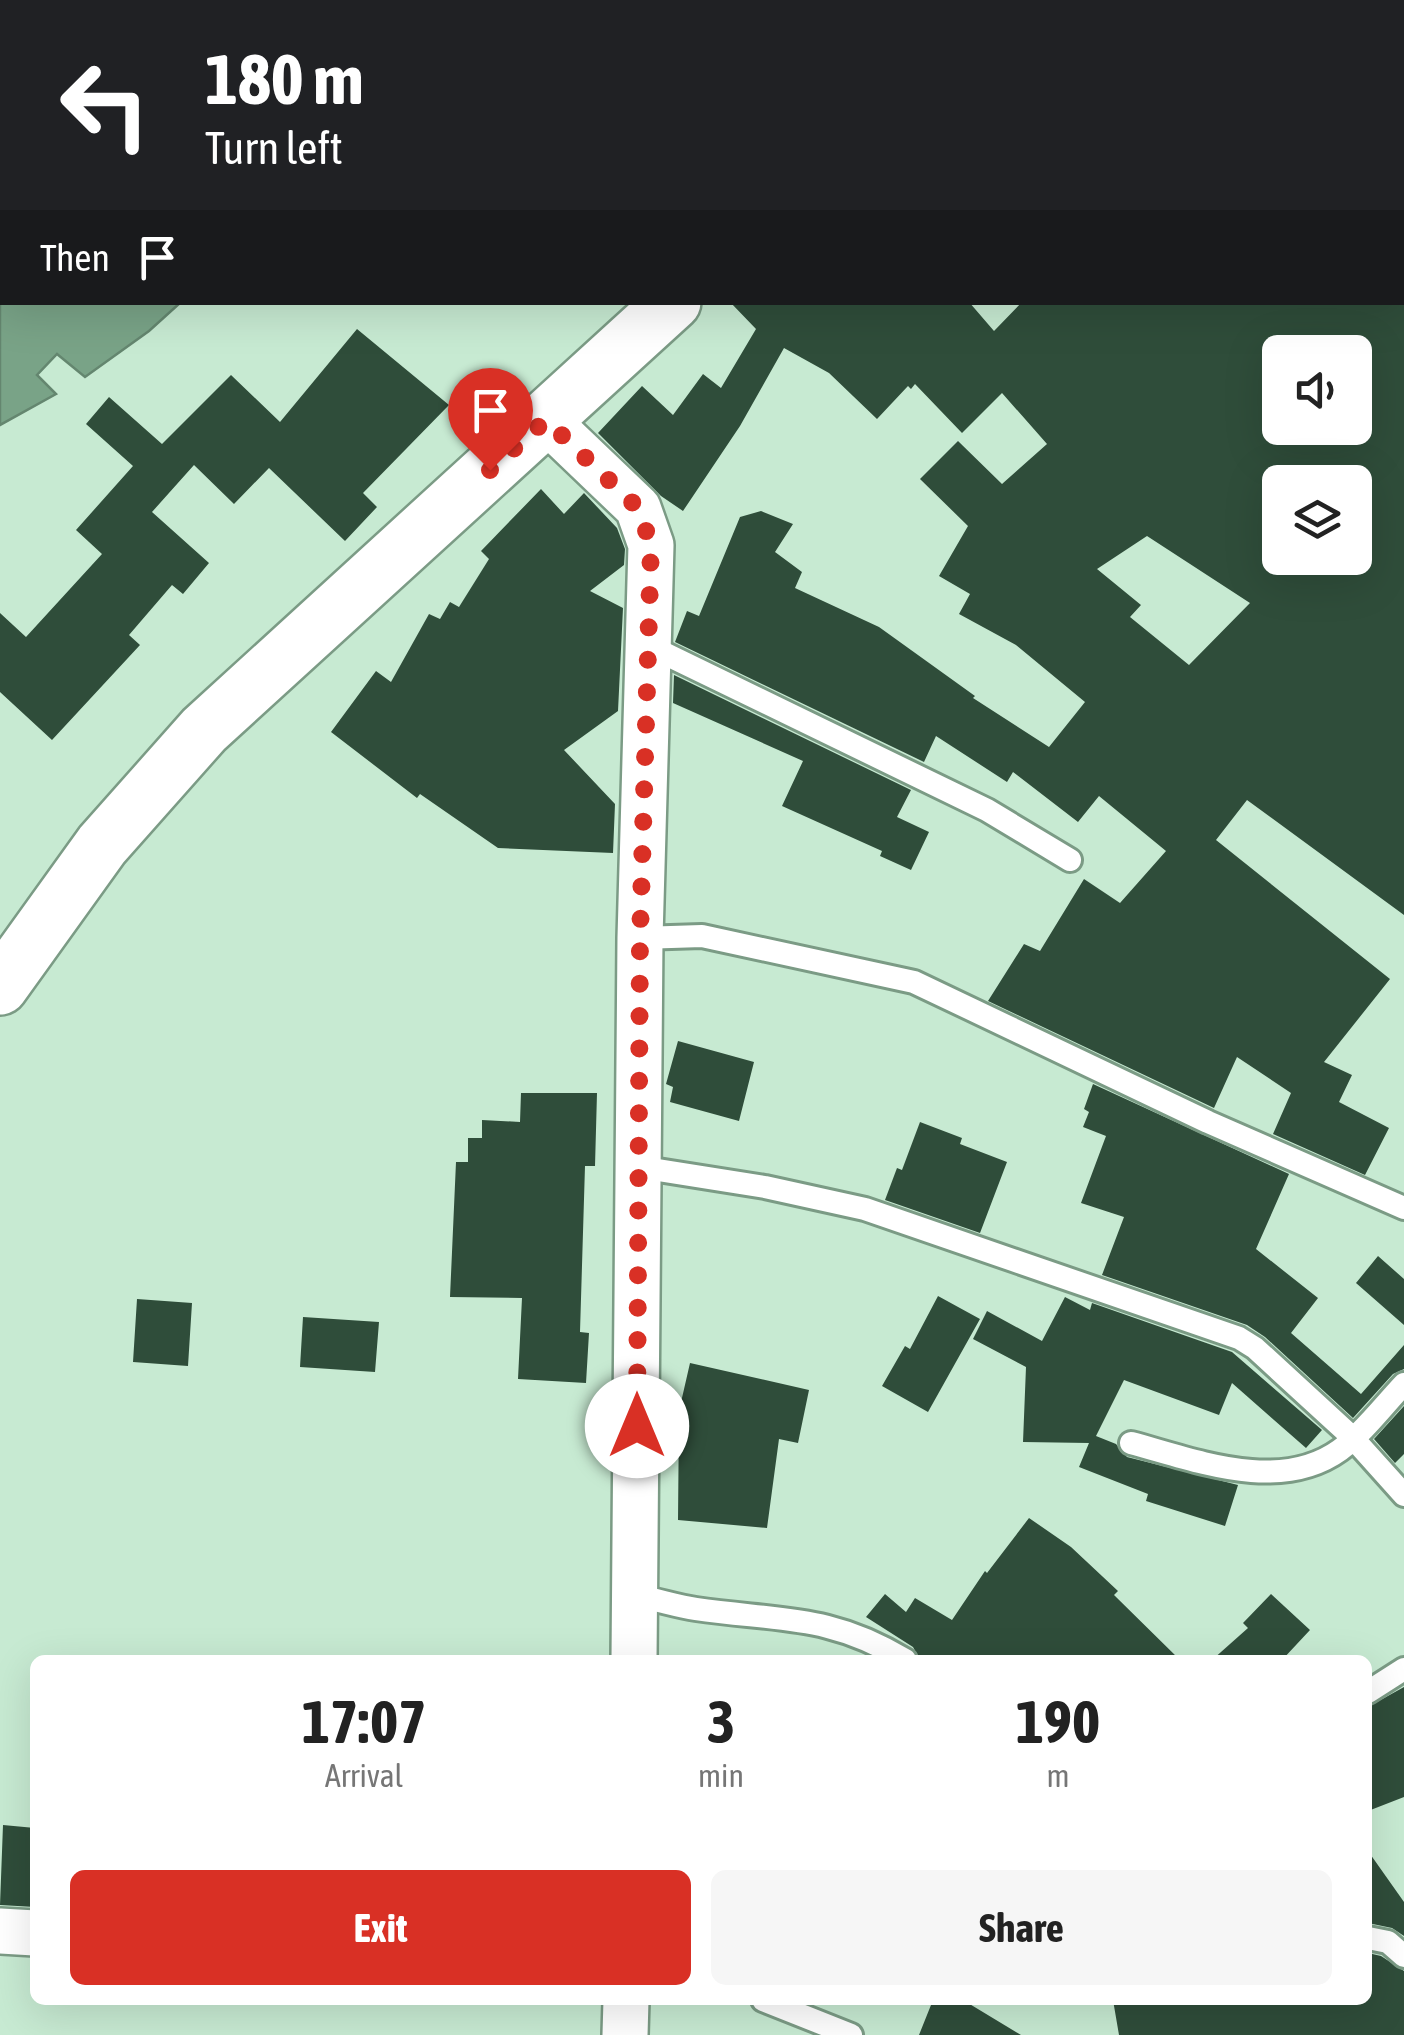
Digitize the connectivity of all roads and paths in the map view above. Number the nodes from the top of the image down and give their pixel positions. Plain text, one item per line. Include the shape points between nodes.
1 (670, 305) edge
2 (546, 420) junction
3 (647, 645) junction
4 (1070, 860) dead end
5 (640, 938) junction
6 (0, 986) edge
7 (639, 1168) junction
8 (1404, 1208) edge
9 (1404, 1384) edge
10 (1352, 1437) junction
11 (1132, 1443) dead end
12 (1404, 1494) edge
13 (635, 1596) junction
14 (634, 1655) edge
15 (895, 1655) edge
16 (1404, 1670) edge
17 (1372, 1690) edge
18 (0, 1930) edge
19 (30, 1933) edge
20 (1372, 1939) edge
21 (1404, 1956) edge
22 (626, 2005) edge
23 (775, 2005) edge
24 (625, 2035) edge
25 (851, 2035) edge

1 - 2 street
2 - 3 street via 638,508 651,545
2 - 6 street via 204,730 102,845
3 - 4 lane via 987,810
3 - 5 street
5 - 7 street
5 - 8 lane via 702,936 914,982
7 - 10 lane via 865,1210 1208,1326 1255,1348
7 - 13 street
9 - 10 lane
10 - 11 lane via 1325,1459 1276,1472 1220,1466
10 - 12 lane
13 - 14 street
13 - 15 lane via 817,1622
16 - 17 lane
18 - 19 street
20 - 21 lane
22 - 24 street
23 - 25 lane

